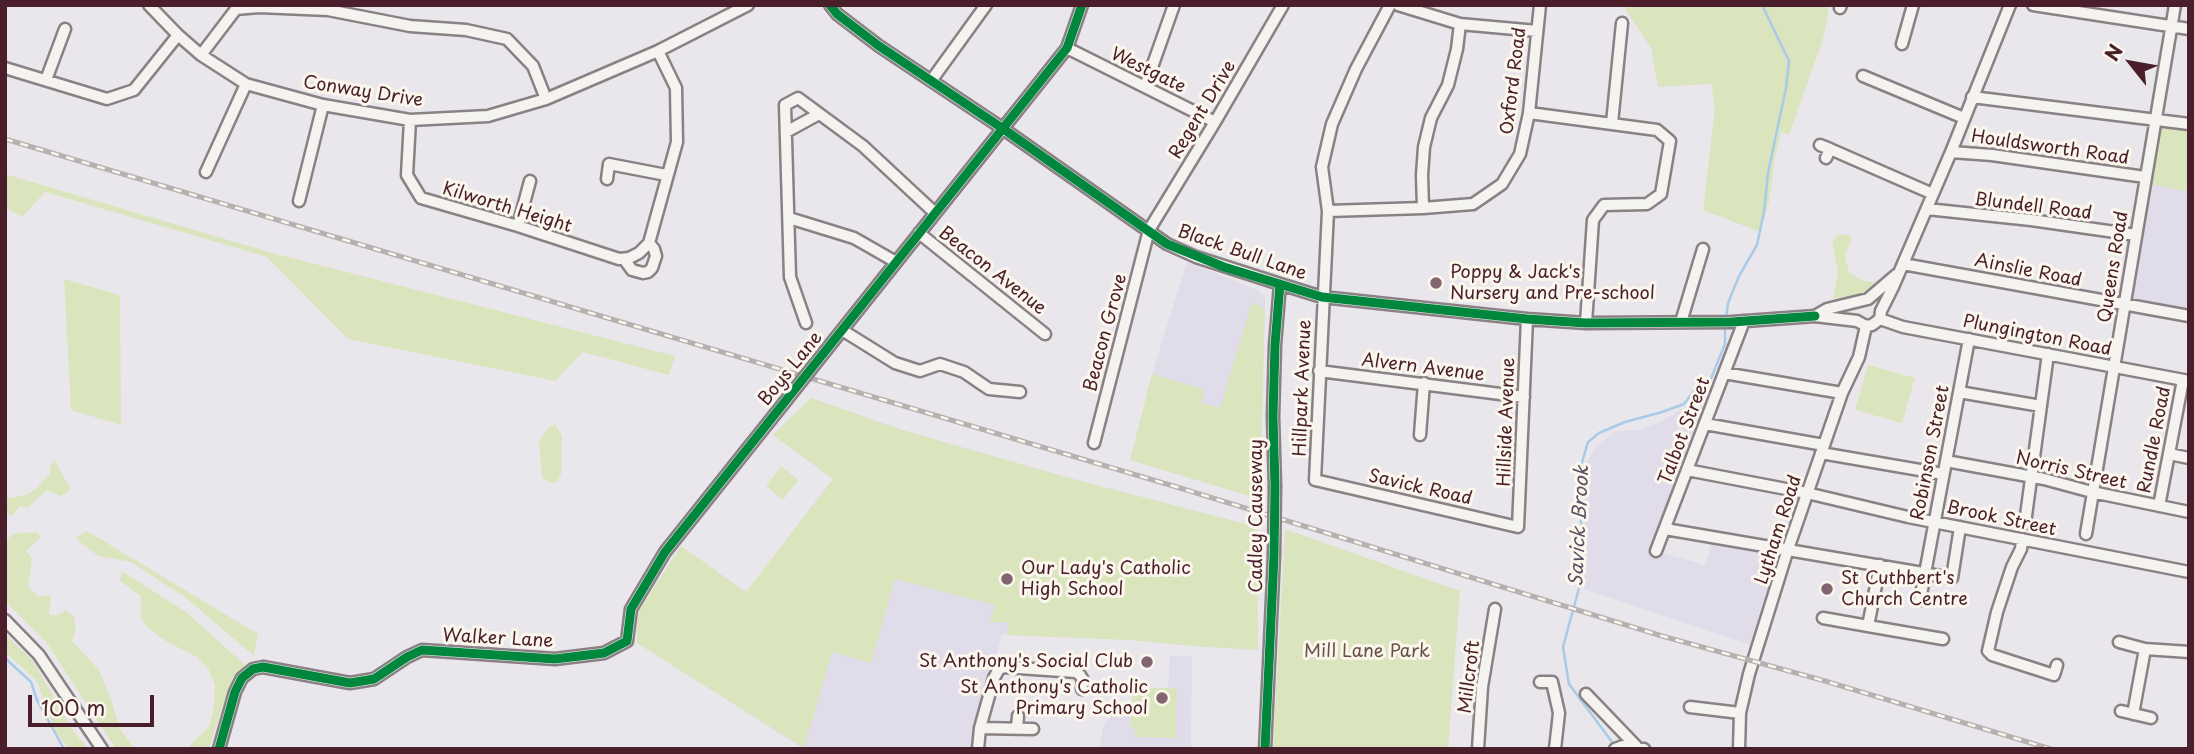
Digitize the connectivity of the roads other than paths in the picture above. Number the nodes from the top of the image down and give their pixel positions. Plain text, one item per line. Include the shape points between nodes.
1 (149, 5) edge
2 (748, 5) edge
3 (830, 5) edge
4 (986, 5) edge
5 (1082, 5) edge
6 (1174, 5) edge
7 (1283, 5) edge
8 (1390, 5) edge
9 (1398, 5) edge
10 (1539, 5) edge
11 (1913, 5) edge
12 (2010, 5) edge
13 (2033, 5) edge
14 (2175, 5) edge
15 (1622, 23) dead end
16 (1460, 24) junction
17 (2170, 26) junction
18 (65, 29) dead end
19 (2189, 29) edge
20 (1537, 31) junction
21 (178, 36) junction
22 (1902, 44) dead end
23 (1067, 48) junction
24 (658, 51) junction
25 (201, 55) junction
26 (5, 68) edge
27 (1863, 76) dead end
28 (46, 80) junction
29 (930, 81) junction
30 (246, 85) junction
31 (1145, 87) junction
32 (1972, 97) junction
33 (546, 99) junction
34 (323, 105) junction
35 (1529, 113) junction
36 (819, 114) junction
37 (1964, 118) junction
38 (410, 120) junction
39 (2155, 120) junction
40 (1215, 122) junction
41 (1612, 123) junction
42 (2189, 124) edge
43 (1002, 128) junction
44 (786, 132) junction
45 (1825, 151) dead end
46 (1951, 152) junction
47 (206, 172) dead end
48 (666, 176) junction
49 (2145, 177) junction
50 (607, 179) dead end
51 (530, 181) dead end
52 (1933, 194) junction
53 (299, 201) dead end
54 (1423, 208) junction
55 (1927, 209) junction
56 (1328, 211) junction
57 (935, 213) junction
58 (789, 218) junction
59 (518, 226) junction
60 (1149, 230) junction
61 (919, 233) junction
62 (2136, 235) junction
63 (649, 243) junction
64 (1703, 248) dead end
65 (624, 259) junction
66 (896, 262) junction
67 (1900, 269) junction
68 (1280, 285) junction
69 (1322, 297) junction
70 (1863, 300) junction
71 (2124, 305) junction
72 (1880, 315) junction
73 (1815, 316) junction
74 (2189, 316) edge
75 (1527, 319) junction
76 (1744, 321) junction
77 (1682, 322) junction
78 (806, 323) dead end
79 (1586, 323) junction
80 (1862, 323) junction
81 (842, 330) junction
82 (1045, 334) dead end
83 (1969, 339) junction
84 (2048, 354) junction
85 (2114, 367) junction
86 (1319, 371) junction
87 (1724, 373) junction
88 (2186, 380) edge
89 (1424, 383) junction
90 (1020, 392) dead end
91 (1959, 392) junction
92 (1842, 393) junction
93 (1524, 397) junction
94 (2041, 406) junction
95 (1705, 424) junction
96 (1420, 435) dead end
97 (1094, 443) dead end
98 (1822, 449) junction
99 (2169, 454) junction
100 (2189, 458) edge
101 (1946, 461) junction
102 (1687, 470) junction
103 (1943, 474) junction
104 (2031, 477) junction
105 (1315, 480) joint
106 (2092, 492) junction
107 (1807, 493) junction
108 (2159, 506) junction
109 (2189, 512) edge
110 (1934, 521) junction
111 (2025, 523) dead end
112 (1518, 527) joint
113 (1960, 527) junction
114 (1665, 529) junction
115 (2086, 534) dead end
116 (2022, 539) junction
117 (1788, 549) junction
118 (1656, 551) dead end
119 (1880, 565) junction
120 (2189, 572) edge
121 (1925, 573) junction
122 (1920, 600) dead end
123 (1495, 609) dead end
124 (1824, 618) dead end
125 (5, 620) edge
126 (1868, 626) junction
127 (1944, 639) dead end
128 (627, 642) joint
129 (2119, 642) dead end
130 (2145, 649) junction
131 (2189, 652) edge
132 (2057, 665) dead end
133 (1541, 681) dead end
134 (1082, 688) dead end
135 (1586, 694) dead end
136 (1690, 707) dead end
137 (2121, 711) dead end
138 (1740, 713) junction
139 (2133, 714) junction
140 (1018, 716) dead end
141 (2151, 718) dead end
142 (1017, 727) junction
143 (980, 729) junction
144 (1033, 729) dead end
145 (1619, 748) edge
146 (1640, 748) edge
147 (102, 749) edge
148 (219, 749) edge
149 (978, 749) edge
150 (1265, 749) edge
151 (1478, 749) edge
152 (1555, 749) edge
153 (1739, 749) edge

1 - 21 street, Conway Drive
2 - 24 street, Conway Drive
3 - 29 street, Black Bull Lane
4 - 29 street
5 - 23 street, Boys Lane
6 - 31 street
7 - 40 street, Regent Drive
8 - 56 street, Hillpark Avenue via 1332,124 1322,167
9 - 16 street
10 - 20 street, Oxford Road
11 - 22 street
12 - 32 street
13 - 17 street
14 - 17 street, Queens Road
15 - 41 street
16 - 20 street
16 - 54 street via 1448,85 1424,147
17 - 19 street
17 - 39 street, Queens Road
18 - 28 street
20 - 35 street, Oxford Road
21 - 25 street, Conway Drive
21 - 28 street via 134,90 107,99
23 - 31 street, Westgate
23 - 43 street, Boys Lane
24 - 33 street, Conway Drive
24 - 48 street, Kilworth Height via 676,88 677,142
25 - 30 street, Conway Drive
25 - 33 street via 236,9 328,10 507,39 533,66
26 - 28 street
27 - 37 street
29 - 43 street, Black Bull Lane
30 - 34 street, Conway Drive
30 - 47 street
31 - 40 street, Westgate
32 - 37 street
32 - 39 street
33 - 38 street, Conway Drive via 488,116
34 - 38 street, Conway Drive
34 - 53 street
35 - 41 street
35 - 54 street, Oxford Road via 1520,154 1502,184 1474,204
36 - 44 street
36 - 44 street via 798,99 785,106
36 - 57 street via 863,146
37 - 46 street
38 - 59 street, Kilworth Height via 407,176 421,198
39 - 42 street
39 - 49 street, Queens Road
40 - 60 street, Regent Drive
41 - 79 street via 1657,130 1670,141 1661,194 1647,204 1604,205 1593,220
43 - 57 street, Boys Lane
43 - 60 street, Black Bull Lane
44 - 58 street
45 - 52 street
46 - 49 street, Houldsworth Road
46 - 52 street
48 - 50 street via 609,164
48 - 63 street, Kilworth Height
49 - 62 street, Queens Road
51 - 59 street
52 - 55 street
54 - 56 street, Oxford Road
55 - 62 street, Blundell Road
55 - 67 street
56 - 69 street, Hillpark Avenue
57 - 61 street, Boys Lane
58 - 66 street via 854,238
58 - 78 street via 790,277
59 - 65 street, Kilworth Height
60 - 68 street, Black Bull Lane via 1196,257
60 - 97 street, Beacon Grove
61 - 66 street, Boys Lane
61 - 82 street, Beacon Avenue
62 - 71 street, Queens Road
63 - 65 street
63 - 65 street, Kilworth Height via 656,256 648,272 632,270
64 - 77 street
66 - 81 street, Boys Lane
67 - 70 street
67 - 71 street, Ainslie Road
67 - 72 street
68 - 69 street, Black Bull Lane
68 - 150 street, Cadley Causeway, bridge
69 - 75 street, Black Bull Lane
69 - 86 street, Hillpark Avenue
70 - 72 street via 1878,303
70 - 73 street
70 - 80 street via 1854,312
71 - 74 street, Ainslie Road
71 - 85 street, Queens Road
72 - 80 street via 1871,325
72 - 83 street, Plungington Road via 1903,327
73 - 76 street
73 - 80 street
75 - 79 street, Black Bull Lane
75 - 93 street, Hillside Avenue
76 - 77 street, Black Bull Lane
76 - 87 street, Talbot Street
77 - 79 street, Black Bull Lane
80 - 92 street, Lytham Road via 1859,357
81 - 90 street via 895,363 920,371 940,364 964,372 989,389
81 - 128 street, Boys Lane, bridge via 665,552 631,610
83 - 84 street, Plungington Road
83 - 91 street, Robinson Street
84 - 85 street, Plungington Road
84 - 94 street
85 - 88 street, Plungington Road
85 - 106 street, Queens Road
86 - 89 street, Alvern Avenue
86 - 105 street, Hillpark Avenue
87 - 92 street
87 - 95 street, Talbot Street
88 - 99 street, Rundle Road
89 - 93 street, Alvern Avenue
89 - 96 street
91 - 94 street
91 - 101 street, Robinson Street
92 - 98 street, Lytham Road
93 - 112 street, Hillside Avenue
94 - 104 street
95 - 98 street
95 - 102 street, Talbot Street
98 - 103 street
98 - 107 street, Lytham Road
99 - 100 street
99 - 108 street, Rundle Road
101 - 103 street, Robinson Street
101 - 104 street, Norris Street
102 - 107 street, Brook Street
102 - 114 street, Talbot Street
103 - 110 street, Robinson Street
104 - 106 street, Norris Street
104 - 111 street
105 - 112 street, Savick Road
106 - 108 street, Norris Street
106 - 115 street, Queens Road
107 - 110 street, Brook Street
107 - 117 street, Lytham Road
108 - 109 street, Norris Street
110 - 113 street, Brook Street
110 - 121 street, Robinson Street
113 - 116 street, Brook Street
113 - 121 street via 1952,578
114 - 117 street
114 - 118 street, Talbot Street
116 - 120 street, Brook Street
116 - 132 street via 1988,651 2054,675
117 - 119 street
117 - 138 street, Lytham Road
119 - 121 street
119 - 126 street
121 - 122 street, Robinson Street
123 - 151 street, Millcroft via 1482,687
124 - 126 street
125 - 147 street via 39,655
126 - 127 street
128 - 148 street, Walker Lane via 604,653 555,659 422,650 374,679 350,683 253,669 235,692
129 - 130 street
130 - 131 street
130 - 139 street
133 - 152 street via 1552,682 1557,702
134 - 143 street via 1083,680 1076,672 999,669
135 - 146 street
136 - 138 street
137 - 139 street
138 - 153 street, Lytham Road
139 - 141 street
140 - 142 street
142 - 143 street
142 - 144 street
143 - 149 street
145 - 146 street

